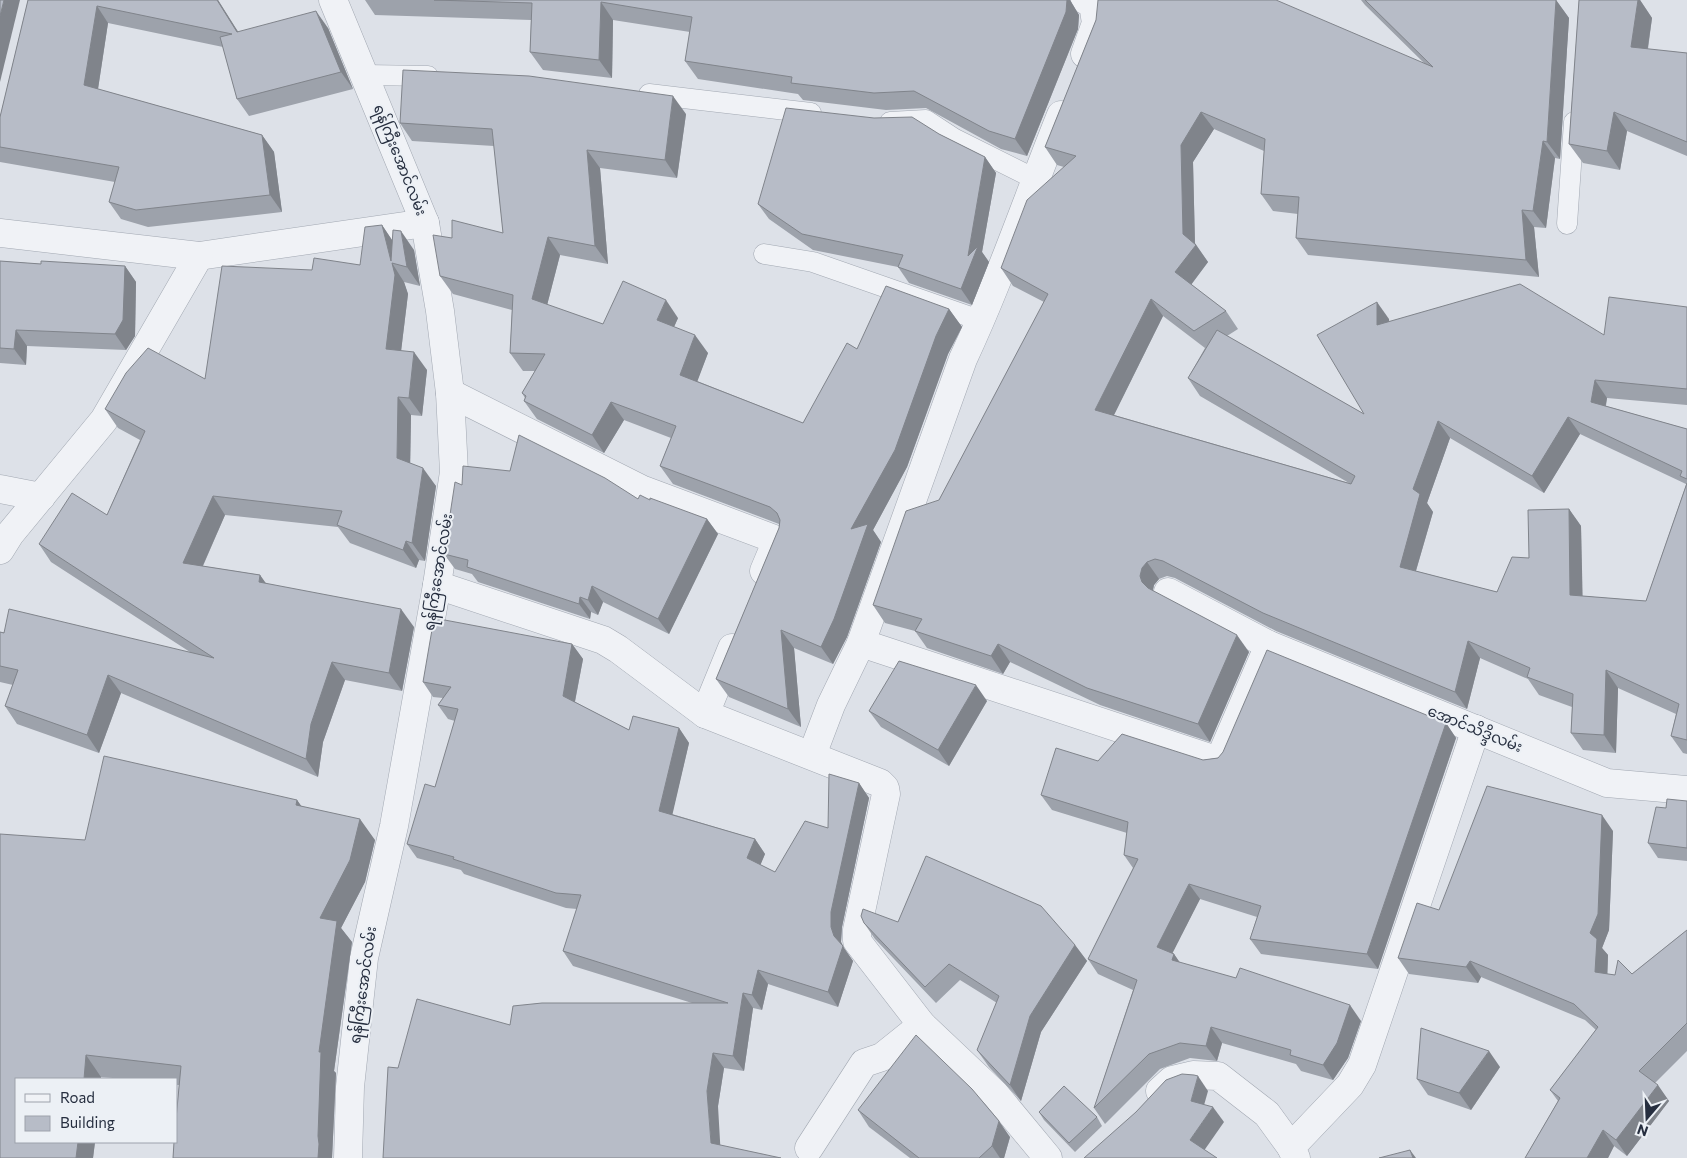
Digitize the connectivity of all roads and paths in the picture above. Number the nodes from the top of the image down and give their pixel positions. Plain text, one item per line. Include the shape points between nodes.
1 (333, 0) edge
2 (1085, 0) edge
3 (365, 76) junction
4 (444, 76) edge
5 (630, 92) edge
6 (1575, 98) edge
7 (827, 115) edge
8 (876, 121) edge
9 (1035, 179) junction
10 (425, 223) junction
11 (1567, 224) dead end
12 (0, 233) edge
13 (764, 254) dead end
14 (199, 256) junction
15 (982, 320) junction
16 (450, 393) junction
17 (0, 489) edge
18 (41, 497) junction
19 (0, 550) edge
20 (437, 585) junction
21 (1168, 592) dead end
22 (754, 595) edge
23 (743, 623) edge
24 (861, 643) junction
25 (1269, 645) junction
26 (705, 714) junction
27 (1476, 729) junction
28 (812, 755) junction
29 (1687, 790) edge
30 (922, 1025) junction
31 (1142, 1111) edge
32 (809, 1148) dead end
33 (1293, 1152) edge
34 (348, 1158) edge
35 (1048, 1158) edge

1 - 3 street, ရန်ကြီးအောင်လမ်း
2 - 9 street via 1093,4 1096,23
3 - 4 lane
3 - 10 street, ရန်ကြီးအောင်လမ်း
5 - 7 lane
6 - 11 lane
8 - 9 lane via 926,120 955,139
9 - 15 street via 1017,235
10 - 14 street
10 - 16 street, ရန်ကြီးအောင်လမ်း
12 - 14 street
13 - 15 lane via 813,262
14 - 18 street via 104,420
15 - 24 street via 963,359
16 - 20 street, ရန်ကြီးအောင်လမ်း via 454,472
16 - 22 street via 641,490 778,540
17 - 18 street
18 - 19 street
20 - 26 street via 602,640
20 - 34 street, ရန်ကြီးအောင်လမ်း via 394,826 364,958 350,1087
21 - 25 street, အောင်သိဒ္ဒိလမ်း
23 - 26 street
24 - 25 street via 1219,761
24 - 28 street via 831,705
25 - 27 street, အောင်သိဒ္ဒိလမ်း
26 - 28 street
27 - 29 street, အောင်သိဒ္ဒိလမ်း via 1607,783
27 - 33 street via 1362,1065 1350,1085
28 - 30 street via 885,788 857,941
30 - 32 street via 882,1057 864,1063
30 - 35 street via 995,1094
31 - 33 street via 1172,1080 1193,1074 1218,1076 1267,1114

